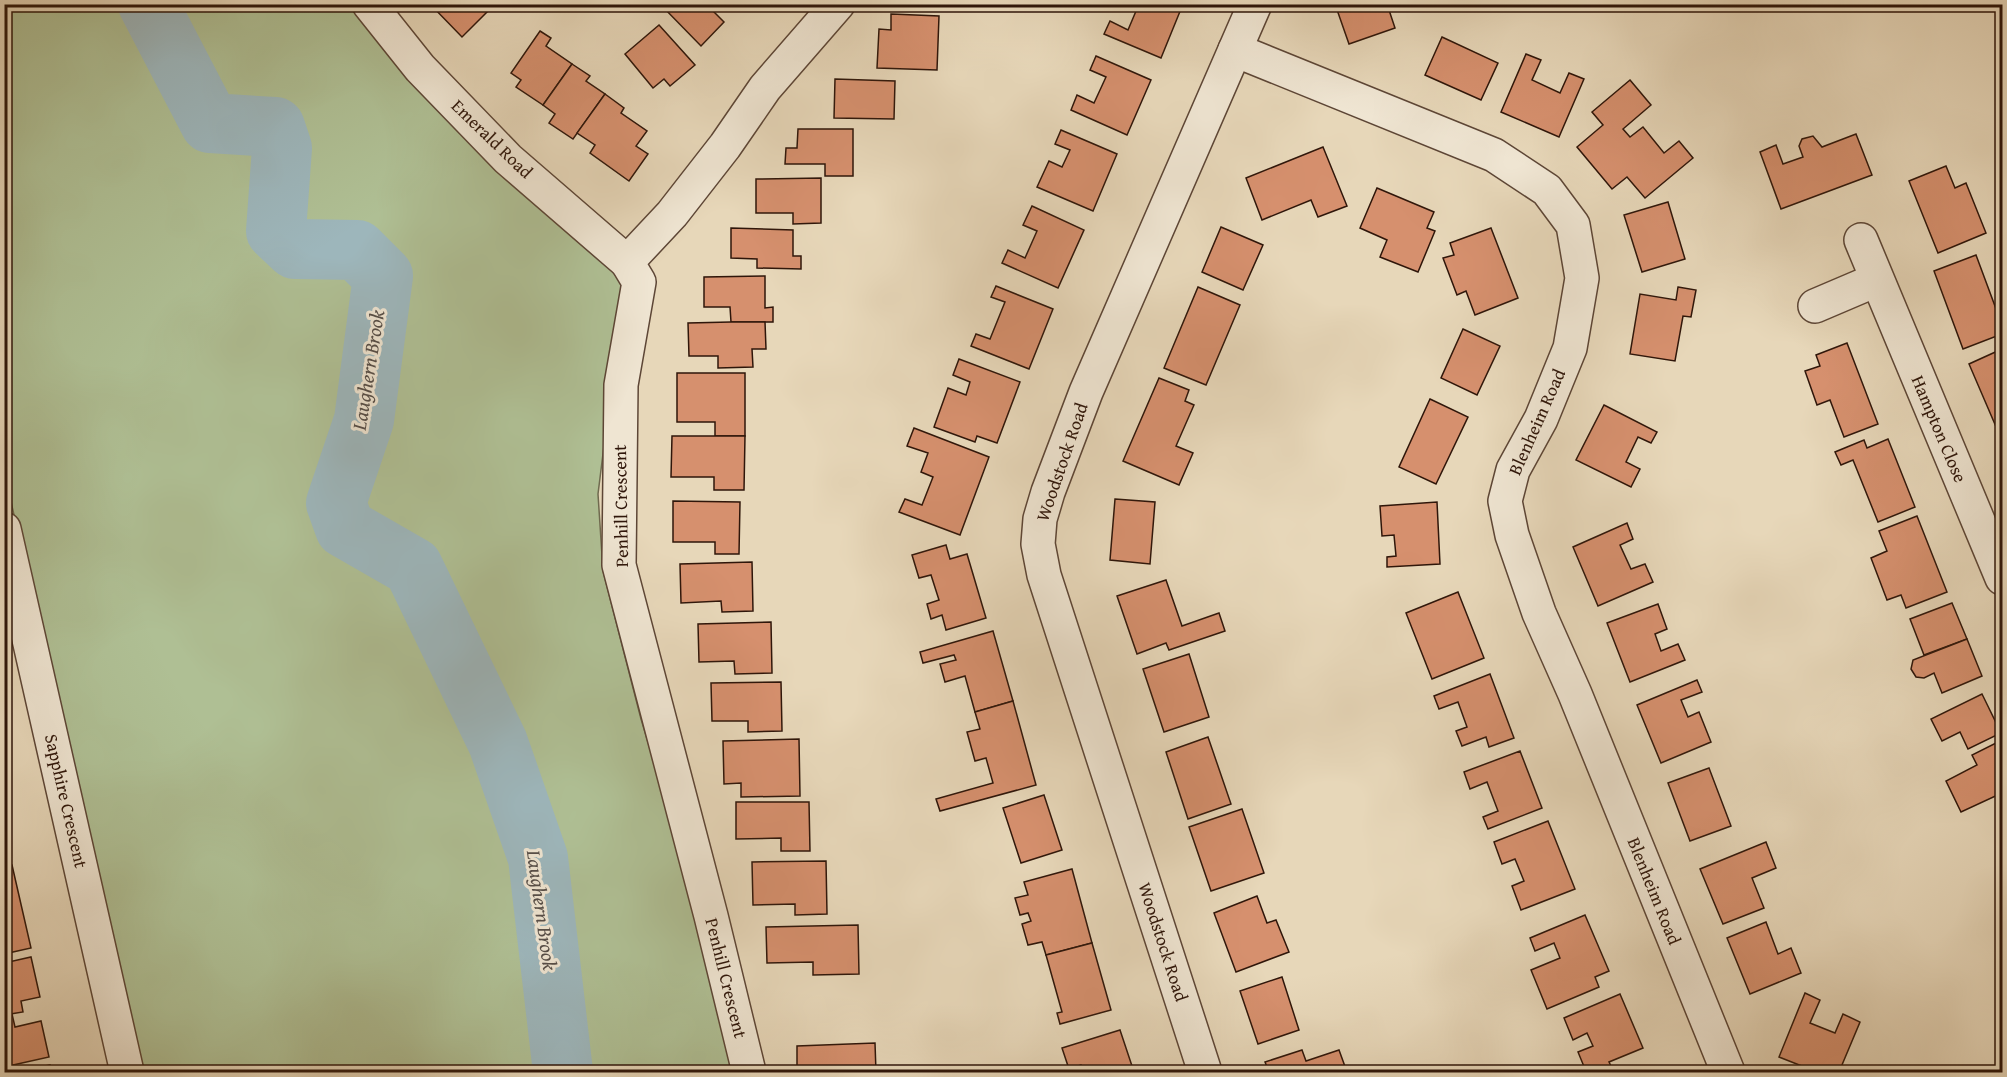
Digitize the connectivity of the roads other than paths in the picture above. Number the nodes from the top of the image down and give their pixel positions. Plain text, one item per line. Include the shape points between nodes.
1 (369, 4) edge
2 (838, 4) edge
3 (1255, 4) edge
4 (1235, 50) junction
5 (1861, 240) dead end
6 (627, 262) junction
7 (1876, 280) junction
8 (1815, 306) dead end
9 (4, 529) edge
10 (2002, 578) edge
11 (127, 1072) edge
12 (749, 1072) edge
13 (1205, 1072) edge
14 (1728, 1072) edge

1 - 6 street, Emerald Road via 420,68 508,159
2 - 6 street via 765,88 672,214
3 - 4 street, Woodstock Road
4 - 13 street, Woodstock Road via 1086,392 1048,492 1038,544 1044,575
4 - 14 street, Blenheim Road via 1494,155 1547,190 1573,225 1582,278 1570,348 1541,419 1513,470 1505,501 1507,512 1539,613
5 - 7 street, Hampton Close
6 - 12 street, Penhill Crescent via 639,282 621,385 619,565
7 - 8 street
7 - 10 street, Hampton Close
9 - 11 street, Sapphire Crescent

